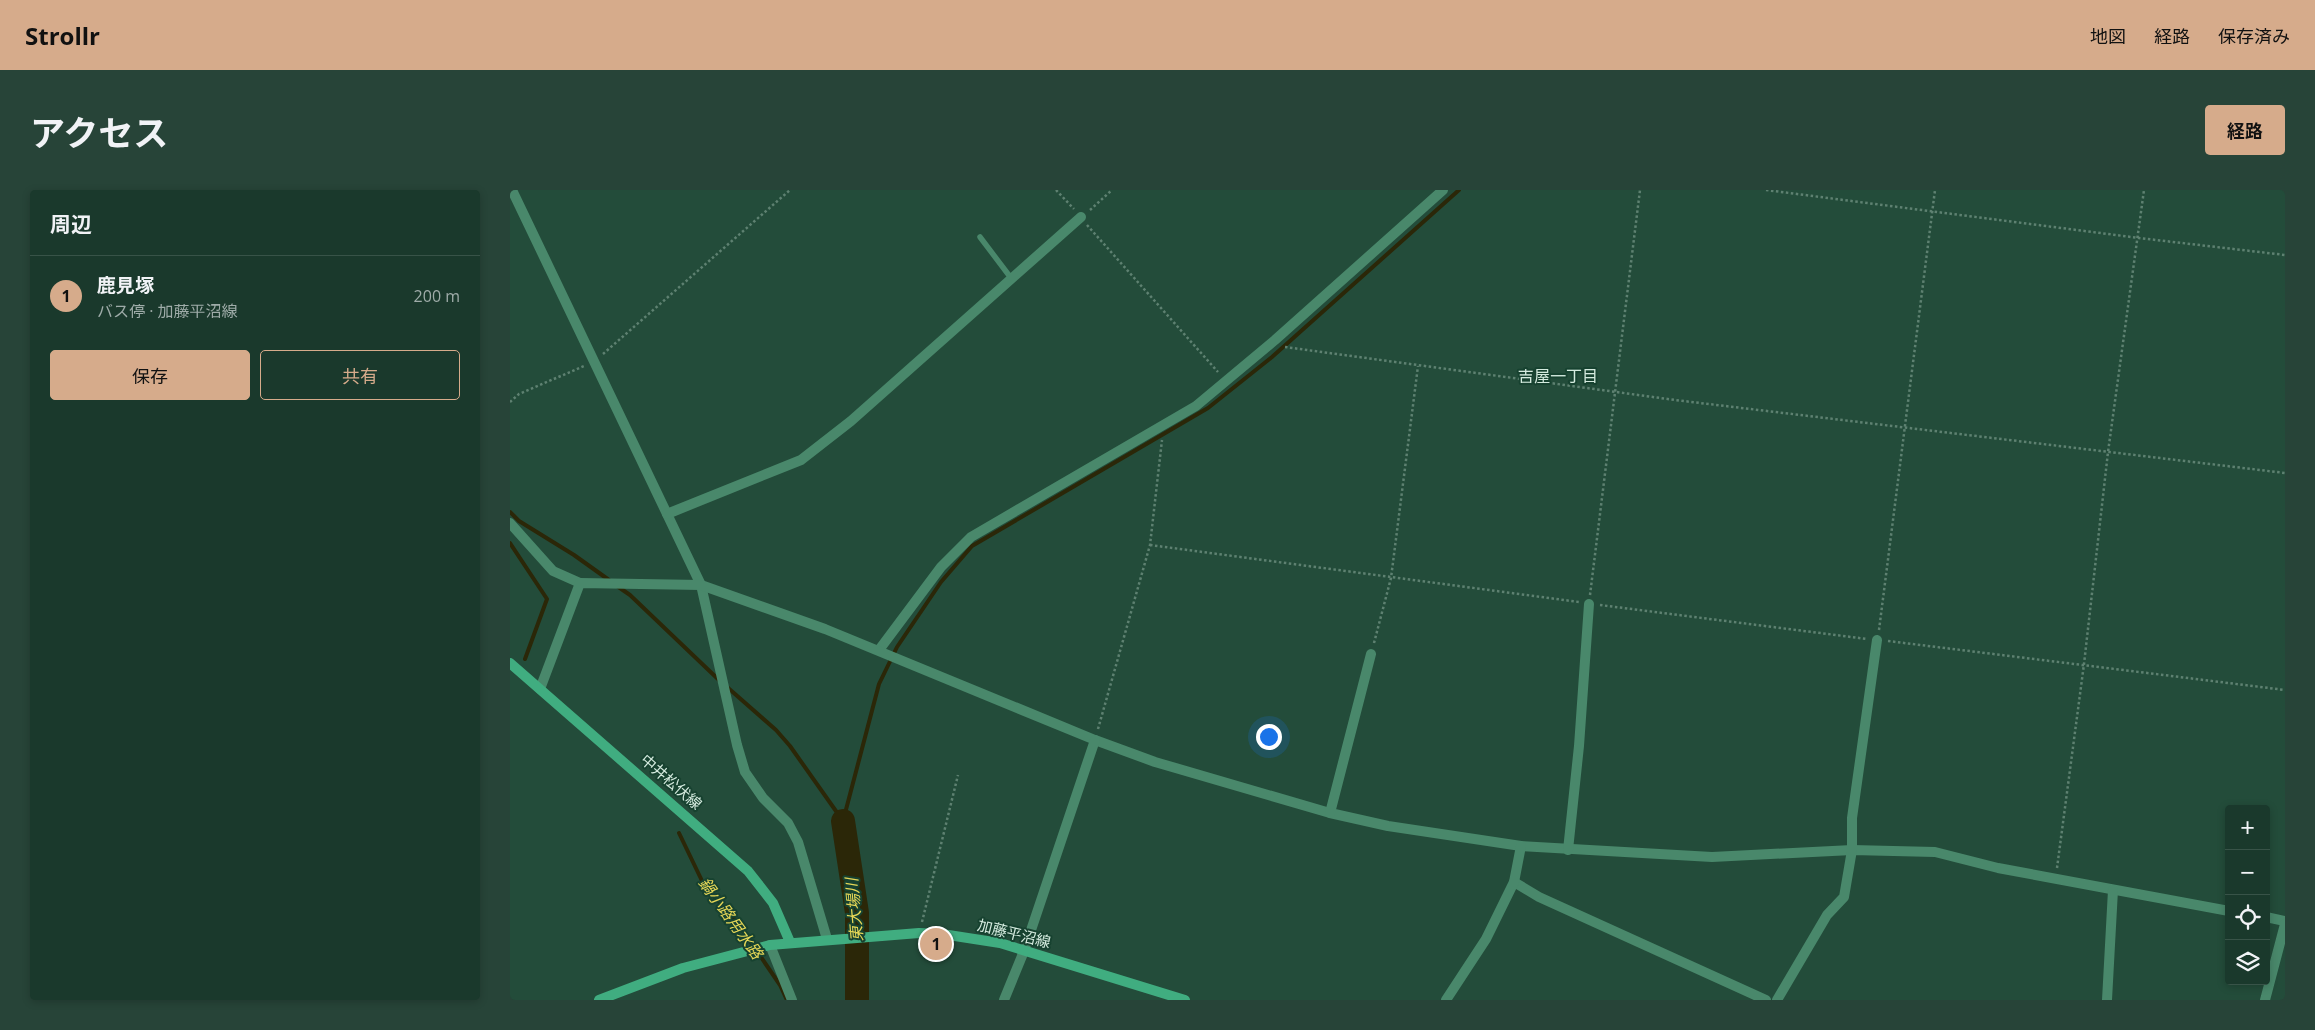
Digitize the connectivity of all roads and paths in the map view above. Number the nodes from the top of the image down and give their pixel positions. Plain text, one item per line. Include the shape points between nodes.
1 (512, 190) edge
2 (790, 190) edge
3 (1056, 190) edge
4 (1112, 190) edge
5 (1443, 190) edge
6 (1640, 190) edge
7 (1766, 190) edge
8 (1934, 190) edge
9 (2144, 190) edge
10 (1932, 211) junction
11 (1081, 217) junction
12 (980, 237) dead end
13 (2138, 238) junction
14 (2285, 255) edge
15 (1011, 278) junction
16 (1275, 340) junction
17 (596, 361) junction
18 (1418, 366) junction
19 (1226, 381) junction
20 (1616, 391) junction
21 (510, 402) edge
22 (1164, 425) junction
23 (1906, 426) junction
24 (2108, 452) junction
25 (2285, 473) edge
26 (667, 514) junction
27 (510, 523) edge
28 (1150, 545) junction
29 (1391, 578) junction
30 (580, 583) junction
31 (701, 585) junction
32 (1589, 604) junction
33 (1877, 640) junction
34 (879, 650) junction
35 (1371, 654) joint
36 (510, 663) edge
37 (2084, 664) junction
38 (540, 689) junction
39 (2285, 690) edge
40 (1094, 740) junction
41 (958, 775) dead end
42 (1330, 813) junction
43 (1521, 846) junction
44 (1568, 850) junction
45 (1852, 850) junction
46 (2056, 878) junction
47 (1514, 882) junction
48 (2113, 890) junction
49 (2225, 910) edge
50 (2270, 918) edge
51 (2285, 921) edge
52 (2285, 924) edge
53 (919, 933) junction
54 (826, 939) junction
55 (790, 942) junction
56 (770, 945) junction
57 (1024, 951) junction
58 (599, 1000) edge
59 (792, 1000) edge
60 (1004, 1000) edge
61 (1184, 1000) edge
62 (1446, 1000) edge
63 (1766, 1000) edge
64 (1777, 1000) edge
65 (2107, 1000) edge
66 (2265, 1000) edge

1 - 17 street
2 - 17 path
3 - 11 path
4 - 11 path
5 - 16 street
6 - 20 path
7 - 10 path
8 - 10 path
9 - 13 path
10 - 13 path
10 - 23 path
11 - 15 street
11 - 19 path
12 - 15 lane
13 - 14 path
13 - 24 path
15 - 26 street via 851,421 801,460
16 - 18 path via 1287,348
16 - 19 street
17 - 21 path via 519,394
17 - 26 street
18 - 20 path
18 - 29 path
19 - 22 street via 1196,406
20 - 23 path
20 - 32 path
22 - 28 path
22 - 34 street via 971,537 940,567
23 - 24 path
23 - 33 path
24 - 25 path
24 - 37 path
26 - 31 street
27 - 30 street via 553,571
28 - 29 path
28 - 40 path
29 - 32 path
29 - 35 path
30 - 31 street
30 - 38 street
31 - 34 street
31 - 54 street via 746,772 763,798 788,823 798,842
32 - 33 path
32 - 44 street
33 - 37 path
33 - 45 street via 1852,818
34 - 40 street
35 - 42 street
36 - 38 main road, 中井松伏線
37 - 39 path
37 - 46 path
38 - 55 main road, 中井松伏線 via 748,871 773,903
40 - 42 street via 1155,762
40 - 57 street
41 - 53 path
42 - 43 street via 1388,826
43 - 44 street
43 - 47 street
44 - 45 street via 1712,857
45 - 46 street via 1935,852
45 - 64 street via 1844,897 1827,915
46 - 48 street
47 - 62 street via 1486,939
47 - 63 street via 1539,897
48 - 49 street
48 - 65 street
50 - 51 street
52 - 66 street
53 - 54 main road, 加藤平沼線
53 - 57 main road, 加藤平沼線 via 982,939
54 - 55 main road, 加藤平沼線
55 - 56 main road, 加藤平沼線
56 - 58 main road, 加藤平沼線 via 684,968
56 - 59 street
57 - 60 street
57 - 61 main road, 加藤平沼線

